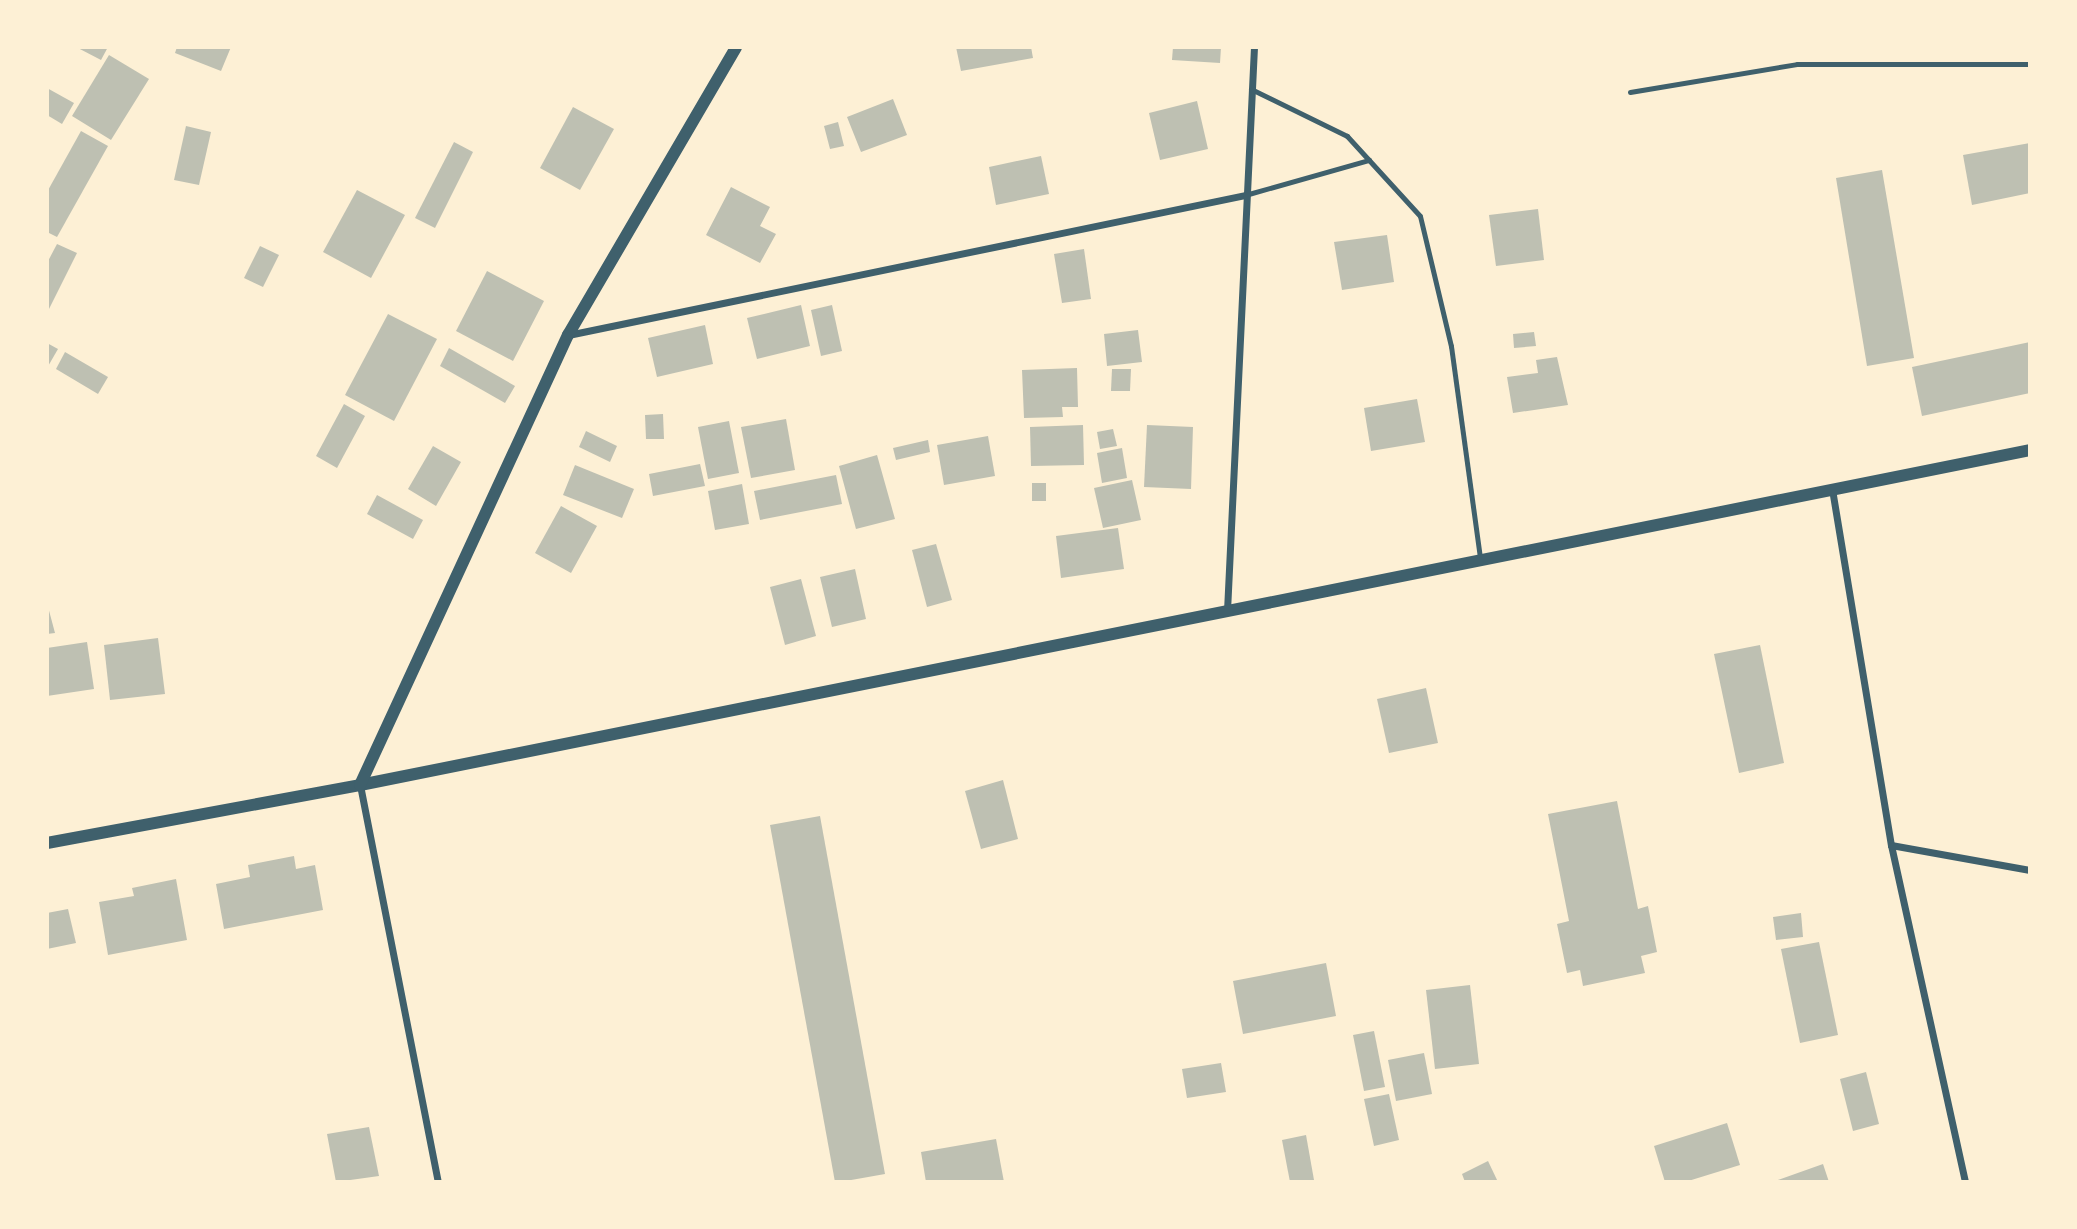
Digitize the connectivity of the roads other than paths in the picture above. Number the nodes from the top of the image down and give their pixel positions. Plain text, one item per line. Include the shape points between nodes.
1 (736, 47) edge
2 (1254, 47) edge
3 (2030, 64) edge
4 (1251, 89) junction
5 (1630, 92) dead end
6 (1369, 160) junction
7 (1245, 195) junction
8 (568, 335) junction
9 (2030, 450) edge
10 (1832, 489) junction
11 (1480, 560) junction
12 (1227, 611) junction
13 (360, 785) junction
14 (47, 843) edge
15 (1891, 845) junction
16 (2030, 870) edge
17 (438, 1182) edge
18 (1965, 1182) edge

1 - 8 street
2 - 4 street
3 - 5 lane via 1797,64
4 - 6 lane via 1347,136
4 - 7 street
6 - 7 lane
6 - 11 lane via 1420,216 1451,346
7 - 8 street
7 - 12 street
8 - 13 street
9 - 10 street
10 - 11 street
10 - 15 street
11 - 12 street
12 - 13 street
13 - 14 street
13 - 17 street
15 - 16 street
15 - 18 street

